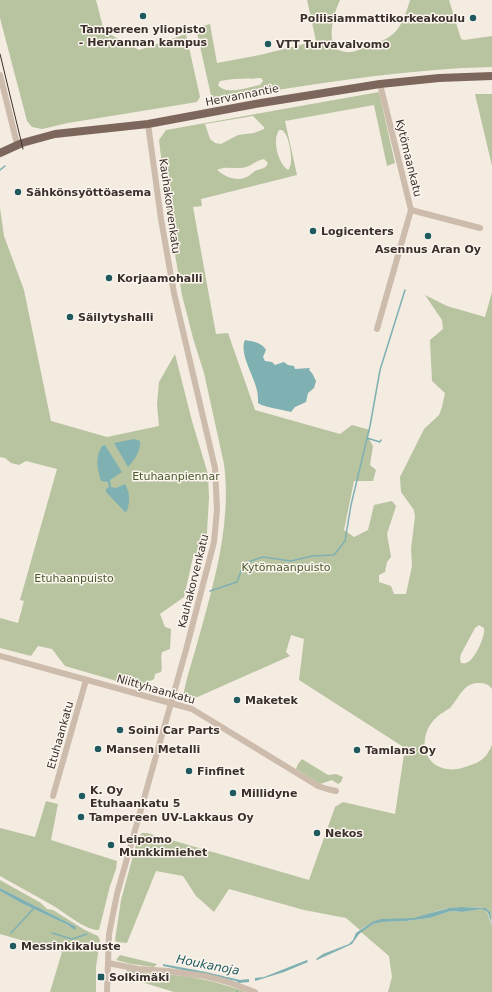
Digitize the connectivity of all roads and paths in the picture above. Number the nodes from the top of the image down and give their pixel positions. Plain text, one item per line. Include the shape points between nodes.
1 (0, 75) edge
2 (492, 76) edge
3 (380, 84) junction
4 (148, 124) junction
5 (17, 144) junction
6 (0, 153) edge
7 (411, 210) junction
8 (480, 228) dead end
9 (377, 329) dead end
10 (0, 656) edge
11 (86, 680) junction
12 (170, 703) junction
13 (336, 791) dead end
14 (53, 796) dead end
15 (108, 963) junction
16 (107, 992) edge
17 (255, 992) edge

1 - 5 street
2 - 3 main road, Hervannantie
3 - 4 main road, Hervannantie via 268,101
3 - 7 street, Kytömaankatu
4 - 5 main road, Hervannantie via 62,133
4 - 12 street, Kauhakorvenkatu via 171,281 215,468 218,502 214,542
5 - 6 main road, Hervannantie
7 - 8 street
7 - 9 street, Kytömaankatu
10 - 11 street, Niittyhaankatu
11 - 12 street, Niittyhaankatu
11 - 14 street, Etuhaankatu
12 - 13 street, Niittyhaankatu via 192,709 318,786
12 - 15 street, Kauhakorvenkatu via 112,920
15 - 16 street, Kauhakorvenkatu
15 - 17 street via 205,976

